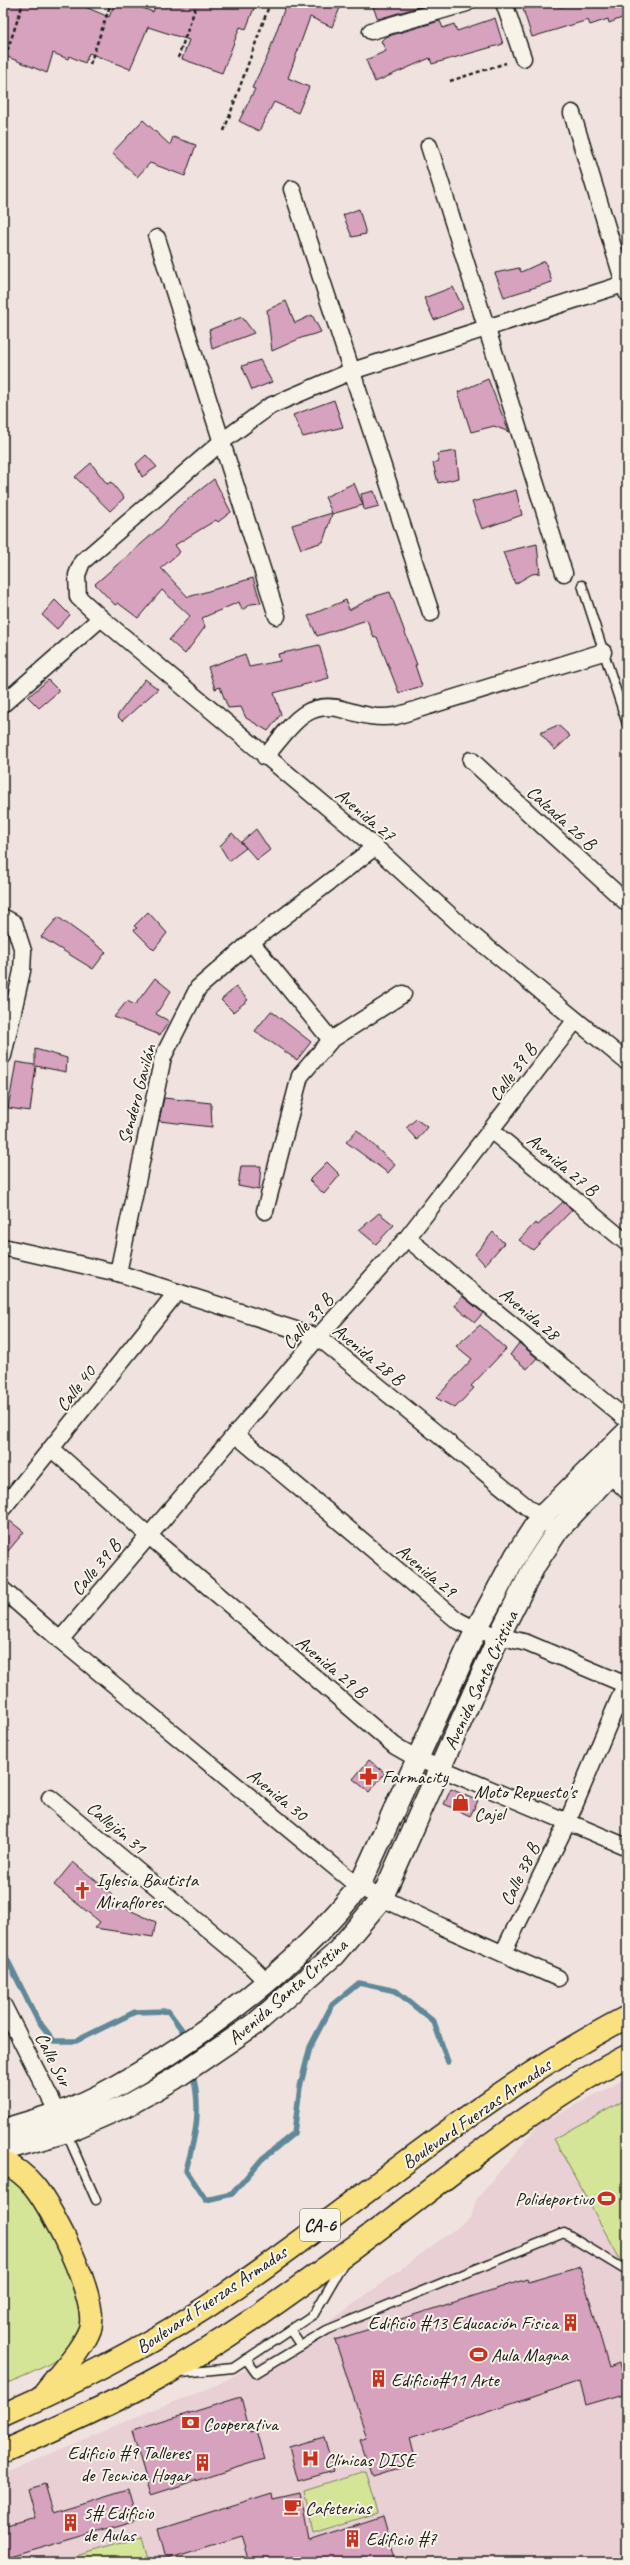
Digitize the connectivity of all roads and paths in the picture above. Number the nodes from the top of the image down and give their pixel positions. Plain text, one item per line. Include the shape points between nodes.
1 (23, 3) edge
2 (110, 3) edge
3 (197, 3) edge
4 (270, 3) edge
5 (467, 3) edge
6 (504, 3) edge
7 (371, 31) dead end
8 (178, 58) dead end
9 (523, 58) joint
10 (3, 64) edge
11 (90, 64) dead end
12 (450, 81) dead end
13 (572, 113) dead end
14 (224, 132) dead end
15 (428, 146) dead end
16 (292, 189) dead end
17 (157, 238) dead end
18 (626, 287) edge
19 (488, 329) junction
20 (352, 371) junction
21 (220, 443) junction
22 (564, 573) dead end
23 (582, 585) dead end
24 (431, 612) dead end
25 (277, 616) dead end
26 (101, 618) junction
27 (603, 652) junction
28 (3, 704) edge
29 (627, 724) edge
30 (265, 757) junction
31 (471, 760) dead end
32 (375, 847) junction
33 (627, 903) edge
34 (3, 916) edge
35 (251, 942) junction
36 (403, 994) dead end
37 (575, 1021) junction
38 (331, 1040) junction
39 (3, 1056) edge
40 (627, 1062) edge
41 (492, 1131) junction
42 (265, 1211) dead end
43 (407, 1238) junction
44 (627, 1242) edge
45 (3, 1247) edge
46 (118, 1273) junction
47 (177, 1292) junction
48 (318, 1338) junction
49 (627, 1420) edge
50 (627, 1432) edge
51 (235, 1434) junction
52 (52, 1449) junction
53 (627, 1456) edge
54 (603, 1468) junction
55 (627, 1491) edge
56 (3, 1508) edge
57 (540, 1518) junction
58 (558, 1530) junction
59 (148, 1535) junction
60 (3, 1590) edge
61 (476, 1630) junction
62 (499, 1636) junction
63 (60, 1640) junction
64 (625, 1682) edge
65 (621, 1710) edge
66 (416, 1758) junction
67 (440, 1768) junction
68 (50, 1798) dead end
69 (567, 1823) junction
70 (627, 1847) edge
71 (359, 1887) junction
72 (382, 1898) junction
73 (503, 1953) junction
74 (558, 1978) dead end
75 (267, 1982) junction
76 (3, 2005) edge
77 (627, 2017) edge
78 (627, 2056) edge
79 (59, 2112) junction
80 (3, 2130) edge
81 (66, 2132) junction
82 (3, 2150) edge
83 (3, 2162) edge
84 (96, 2200) dead end
85 (351, 2249) junction
86 (627, 2271) edge
87 (290, 2330) junction
88 (300, 2346) junction
89 (246, 2359) junction
90 (165, 2374) junction
91 (40, 2398) junction
92 (3, 2415) edge
93 (3, 2452) edge

1 - 10 path
2 - 11 path
3 - 8 path
4 - 14 path
5 - 7 street
6 - 9 street
9 - 12 path
13 - 18 street
15 - 19 street
16 - 20 street
17 - 21 street
18 - 19 street
19 - 20 street
19 - 22 street
20 - 21 street via 270,406
20 - 24 street
21 - 25 street
21 - 26 street, Avenida 27 via 82,562 77,575 78,597
23 - 27 lane
26 - 28 street
26 - 30 street, Avenida 27
27 - 29 lane
27 - 30 street via 396,716 378,719 326,705 317,706 298,719
30 - 32 street, Avenida 27
31 - 33 street, Calzada 26 B
32 - 35 street, Sendero Gavilán
32 - 37 street, Avenida 27 via 465,929
34 - 39 street via 14,923 23,951 22,971
35 - 38 street
35 - 46 street, Sendero Gavilán via 198,988 163,1057
36 - 38 street
37 - 40 street, Avenida 27
37 - 41 street, Calle 39 B
38 - 42 street via 300,1076
41 - 43 street, Calle 39 B
41 - 44 street, Avenida 27 B
43 - 48 street, Calle 39 B
43 - 49 street, Avenida 28
45 - 46 street, Avenida 28 B
46 - 47 street, Avenida 28 B
47 - 48 street, Avenida 28 B
47 - 52 street, Calle 40
48 - 51 street, Calle 39 B
48 - 57 street, Avenida 28 B
50 - 54 street, Avenida Santa Cristina
51 - 59 street, Calle 39 B
51 - 61 street, Avenida 29 via 457,1620
52 - 56 street, Calle 40
52 - 59 street, Avenida 29 B
53 - 54 street, Avenida Santa Cristina
54 - 55 street
54 - 57 street, Avenida Santa Cristina
54 - 58 street, Avenida Santa Cristina
57 - 58 street, Avenida 28 B
57 - 61 street, Avenida Santa Cristina via 516,1555
58 - 62 street, Avenida Santa Cristina via 534,1565
59 - 63 street, Calle 39 B
59 - 66 street, Avenida 29 B via 395,1746
60 - 63 street, Avenida 30
61 - 62 street, Avenida 29
61 - 66 street, Avenida Santa Cristina
62 - 64 street, Avenida 29 via 527,1643
62 - 67 street, Avenida Santa Cristina
63 - 71 street, Avenida 30
64 - 65 street, Calle 38 B
65 - 69 street, Calle 38 B
66 - 67 street, Avenida 29 B
66 - 71 street, Avenida Santa Cristina
67 - 69 street, Avenida 29 B
67 - 72 street, Avenida Santa Cristina
68 - 75 street, Callejón 31 via 248,1963
69 - 70 street, Avenida 29 B
69 - 73 street, Calle 38 B
71 - 72 street, Avenida 30
71 - 75 street, Avenida Santa Cristina via 333,1920 299,1955
72 - 73 street, Avenida 30
72 - 81 street, Avenida Santa Cristina via 334,1955 255,2024 174,2079 128,2105
73 - 74 street, Avenida 30
75 - 79 street, Avenida Santa Cristina via 224,2018 172,2053 108,2090
76 - 79 street, Calle Sur
77 - 91 highway, Boulevard Fuerzas Armadas / CA-6 via 538,2067 492,2098 215,2302 140,2348
78 - 85 highway, Boulevard Fuerzas Armadas / CA-6 via 501,2136
79 - 80 street, Avenida Santa Cristina
79 - 81 street, Calle Sur
81 - 82 street, Avenida Santa Cristina
81 - 84 lane
83 - 91 highway via 18,2169 48,2206 78,2268 88,2295 91,2314 90,2328 84,2340
85 - 87 lane via 314,2314
85 - 90 highway, Boulevard Fuerzas Armadas / CA-6 via 286,2296
86 - 88 lane via 564,2233 327,2330
87 - 88 lane
87 - 89 lane
88 - 89 lane via 256,2373
89 - 90 lane via 233,2368
90 - 93 highway, Boulevard Fuerzas Armadas / CA-6 via 95,2411
91 - 92 highway, Boulevard Fuerzas Armadas / CA-6

